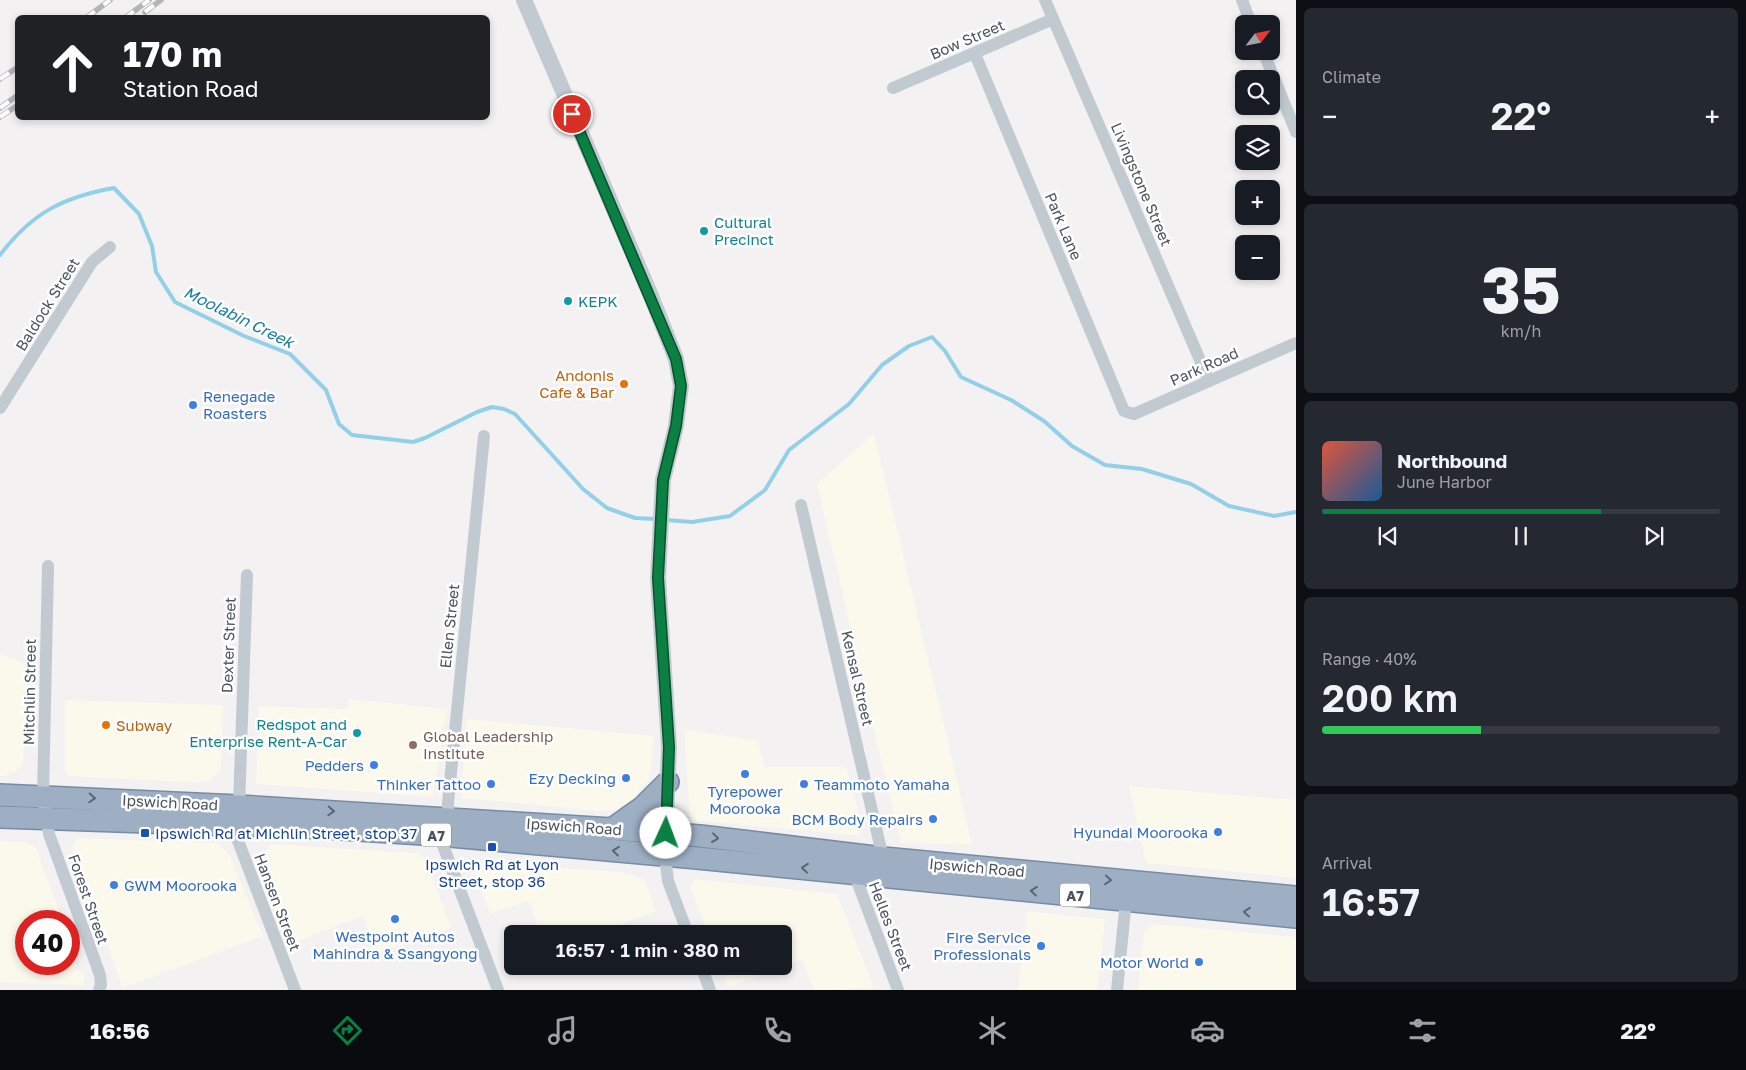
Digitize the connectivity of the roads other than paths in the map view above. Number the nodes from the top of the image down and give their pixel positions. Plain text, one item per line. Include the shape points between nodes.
1 (524, 0) edge
2 (1045, 0) edge
3 (1242, 0) edge
4 (1248, 15) edge
5 (1053, 19) junction
6 (975, 54) junction
7 (1267, 60) edge
8 (893, 88) dead end
9 (1296, 131) edge
10 (110, 247) dead end
11 (1296, 343) edge
12 (1208, 381) junction
13 (0, 408) edge
14 (1124, 411) joint
15 (484, 436) dead end
16 (801, 505) dead end
17 (48, 566) dead end
18 (247, 575) dead end
19 (668, 782) junction
20 (0, 795) edge
21 (43, 796) junction
22 (236, 815) junction
23 (0, 817) edge
24 (45, 818) junction
25 (444, 827) junction
26 (612, 829) junction
27 (666, 833) junction
28 (665, 856) junction
29 (883, 858) junction
30 (854, 873) junction
31 (1296, 897) edge
32 (1126, 900) junction
33 (1296, 917) edge
34 (685, 925) edge
35 (704, 975) edge
36 (99, 990) edge
37 (295, 990) edge
38 (498, 990) edge
39 (710, 990) edge
40 (898, 990) edge
41 (1118, 990) edge

1 - 19 street via 676,359 681,386 676,426 663,480 659,540
2 - 5 street, Livingstone Street
3 - 4 street
5 - 6 street, Bow Street
5 - 12 street, Livingstone Street
6 - 8 street, Bow Street
6 - 14 street, Park Lane
7 - 9 street
10 - 13 street, Baldock Street via 92,262
11 - 12 street, Park Road
12 - 14 street, Park Road via 1134,414
15 - 25 street, Ellen Street
16 - 29 street, Kensal Street
17 - 21 street, Mitchlin Street
18 - 22 street, Dexter Street
19 - 26 highway via 643,807
19 - 27 street
20 - 21 highway, Ipswich Road / A7
21 -> 22 highway, Ipswich Road / A7
21 - 24 street, Mitchlin Street
22 - 24 highway, Ipswich Road / A7
22 - 25 highway, Ipswich Road / A7
22 - 37 street, Hansen Street
23 - 24 highway, Ipswich Road / A7
24 - 36 street, Forest Street via 100,975
25 - 26 highway, Ipswich Road / A7
28 -> 25 highway, Ipswich Road / A7
25 - 38 street
26 - 27 highway, Ipswich Road / A7
27 - 28 street
27 -> 29 highway, Ipswich Road / A7
30 -> 28 highway, Ipswich Road / A7
28 - 34 street via 668,881
29 -> 31 highway, Ipswich Road / A7
32 -> 30 highway, Ipswich Road / A7
30 - 40 street, Helles Street
33 -> 32 highway, Ipswich Road / A7
32 - 41 street
35 - 39 street

